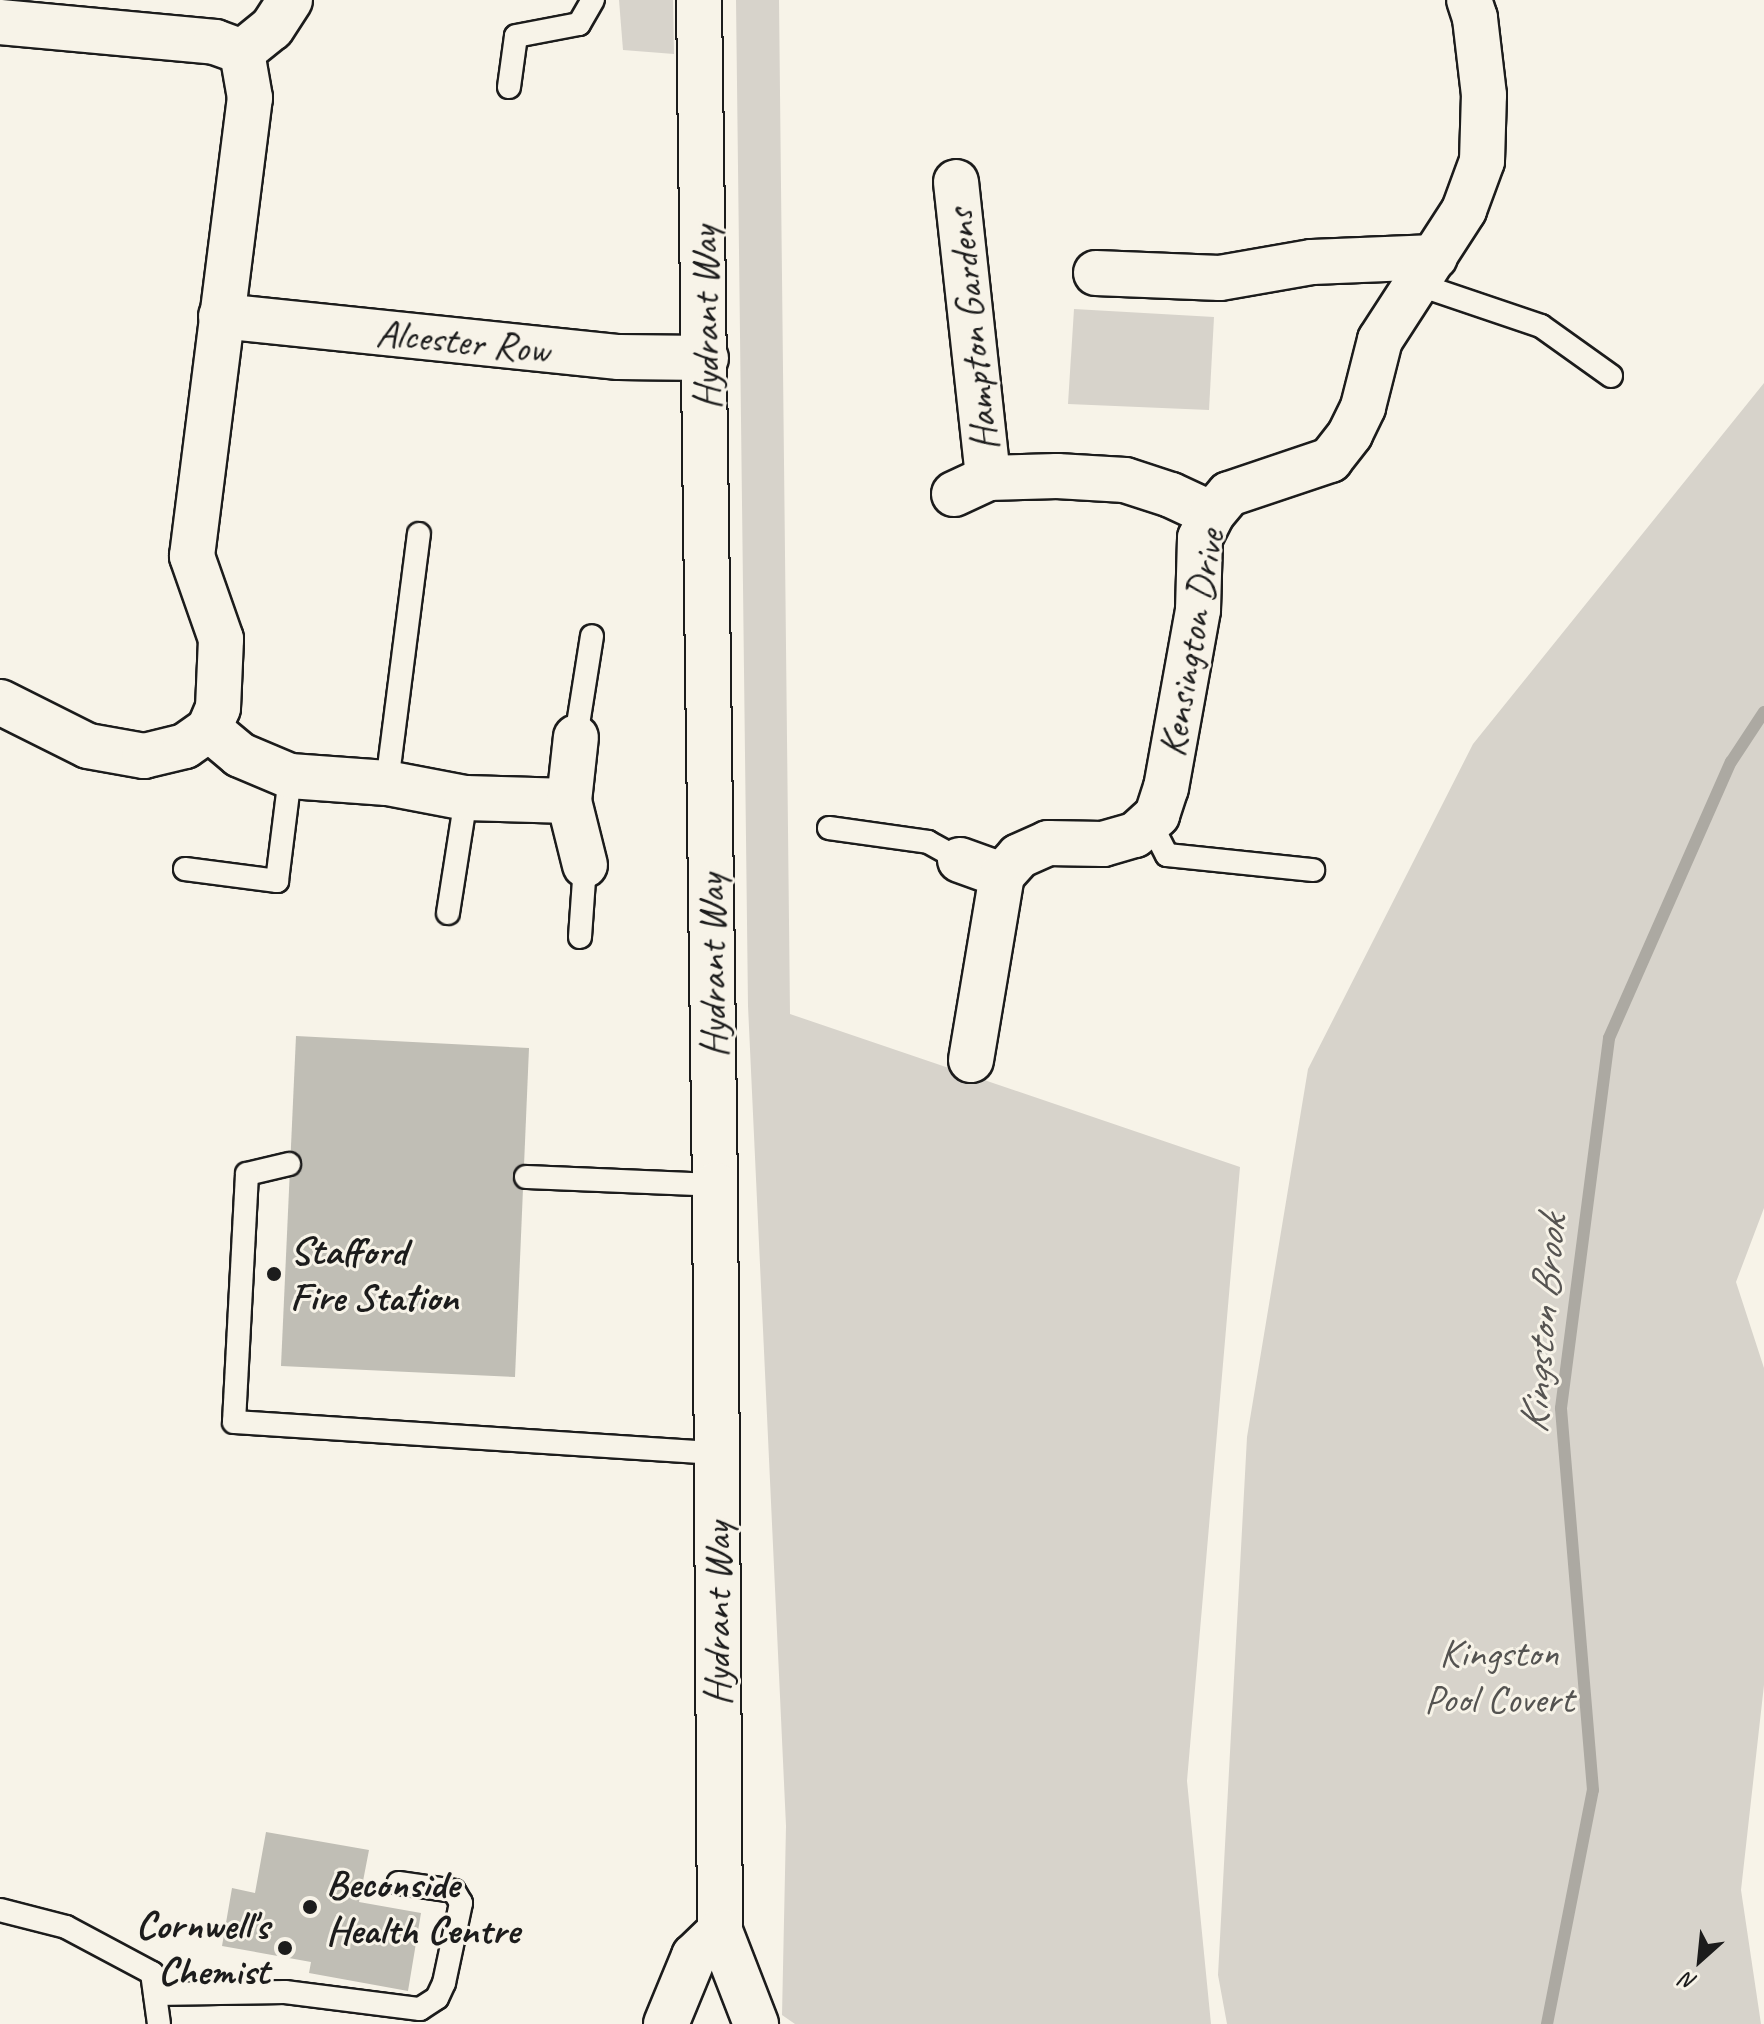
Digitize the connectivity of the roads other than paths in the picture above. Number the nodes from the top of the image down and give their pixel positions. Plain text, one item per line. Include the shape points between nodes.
1 (290, 0) edge
2 (593, 0) edge
3 (699, 0) edge
4 (1469, 0) edge
5 (16, 15) edge
6 (242, 52) junction
7 (509, 87) dead end
8 (956, 182) dead end
9 (1425, 270) junction
10 (1096, 273) dead end
11 (221, 316) junction
12 (706, 358) junction
13 (1611, 376) dead end
14 (1212, 514) junction
15 (419, 534) dead end
16 (592, 636) dead end
17 (0, 702) edge
18 (209, 729) junction
19 (576, 737) joint
20 (290, 776) junction
21 (387, 783) junction
22 (466, 798) junction
23 (569, 801) junction
24 (1150, 822) junction
25 (829, 828) dead end
26 (960, 860) joint
27 (585, 865) joint
28 (185, 869) dead end
29 (1313, 870) dead end
30 (1002, 875) junction
31 (448, 913) dead end
32 (580, 937) dead end
33 (971, 1060) dead end
34 (289, 1164) dead end
35 (526, 1177) dead end
36 (715, 1185) junction
37 (716, 1453) junction
38 (399, 1883) dead end
39 (0, 1910) edge
40 (720, 1931) junction
41 (155, 1994) junction
42 (159, 2024) edge
43 (666, 2024) edge
44 (756, 2024) edge

1 - 6 street via 272,28
2 - 7 lane via 579,24 516,36
3 - 12 street, Hydrant Way
4 - 9 street, Kensington Drive via 1484,95 1482,161 1464,210
5 - 6 street via 215,42
6 - 11 street via 250,98
8 - 14 street, Hampton Gardens via 971,486 1057,476 1125,480
9 - 10 street via 1312,262 1220,278
9 - 13 lane via 1541,326
9 - 14 street, Kensington Drive via 1380,340 1363,407 1330,460 1229,494
11 - 12 street, Alcester Row via 619,357
11 - 18 street via 192,556 221,639 218,708
12 - 36 street, Hydrant Way
14 - 24 street, Kensington Drive via 1200,538 1198,610 1166,788
15 - 21 lane
16 - 19 lane
17 - 18 street via 88,746 144,756 185,746
18 - 20 street via 240,755
19 - 23 street
20 - 21 street
20 - 28 lane via 277,881
21 - 22 street
22 - 23 street
22 - 31 lane
23 - 27 street
24 - 29 lane via 1167,855
24 - 30 street via 1135,835 1103,844 1048,843 1019,856
25 - 26 lane via 928,842
26 - 30 street
27 - 32 lane
30 - 33 street
34 - 37 lane via 247,1174 234,1422
35 - 36 lane
36 - 37 street, Hydrant Way
37 - 40 street, Hydrant Way
38 - 41 lane via 454,1891 461,1903 444,1983 437,1998 420,2009 285,1992
39 - 41 lane via 66,1927 152,1973
40 - 43 street via 694,1956
40 - 44 street, Hydrant Way
41 - 42 lane

